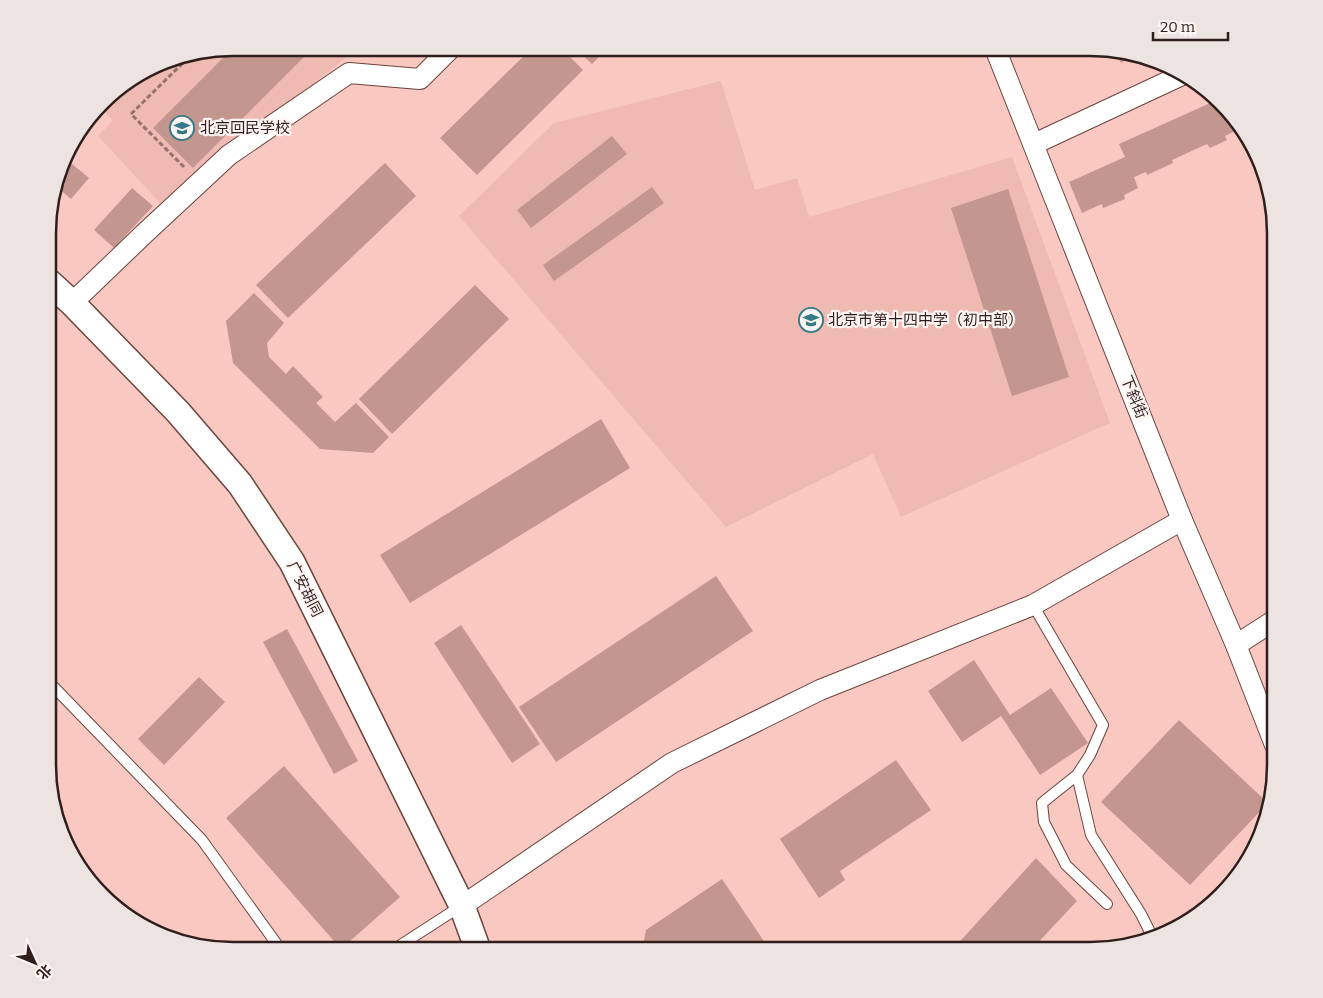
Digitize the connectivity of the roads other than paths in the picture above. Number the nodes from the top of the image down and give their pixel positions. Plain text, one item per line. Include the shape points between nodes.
1 (443, 56) edge
2 (1000, 57) edge
3 (1175, 78) edge
4 (1034, 144) junction
5 (56, 288) edge
6 (72, 303) junction
7 (1182, 520) junction
8 (1033, 605) junction
9 (1266, 626) edge
10 (1236, 645) junction
11 (57, 690) edge
12 (1266, 721) edge
13 (1077, 776) junction
14 (1106, 904) dead end
15 (462, 906) junction
16 (1150, 931) edge
17 (275, 941) edge
18 (407, 941) edge
19 (475, 941) edge

1 - 6 street via 420,79 349,73 229,155
2 - 4 street, 下斜街
3 - 4 street
4 - 7 street, 下斜街
5 - 6 street, 广安胡同
6 - 15 street, 广安胡同 via 178,412 240,484 292,562
7 - 8 street
7 - 10 street, 下斜街
8 - 13 lane via 1103,724
8 - 15 street via 820,690 672,763
9 - 10 street
10 - 12 street, 下斜街
11 - 17 lane via 202,840
13 - 14 lane via 1042,803 1044,822 1066,865
13 - 16 lane via 1091,835
15 - 18 lane
15 - 19 street, 广安胡同

